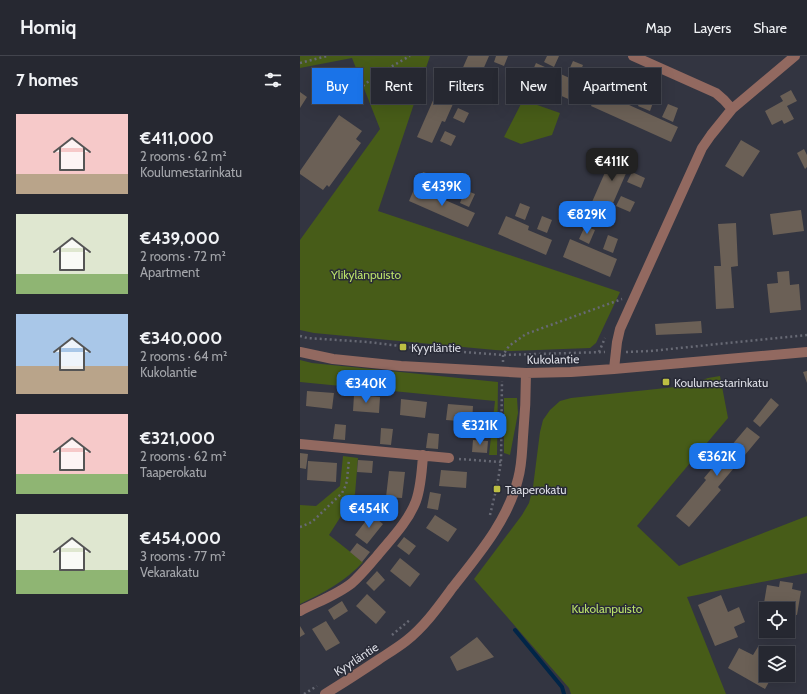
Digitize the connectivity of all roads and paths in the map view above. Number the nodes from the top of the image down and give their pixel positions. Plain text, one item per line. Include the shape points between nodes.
1 (327, 56) edge
2 (410, 56) edge
3 (633, 56) edge
4 (795, 56) edge
5 (300, 63) edge
6 (363, 86) dead end
7 (732, 109) junction
8 (626, 297) dead end
9 (807, 335) edge
10 (300, 336) edge
11 (615, 351) junction
12 (300, 352) edge
13 (807, 352) edge
14 (503, 355) junction
15 (614, 369) junction
16 (502, 372) junction
17 (526, 373) junction
18 (300, 444) edge
19 (350, 448) junction
20 (423, 456) junction
21 (449, 458) joint
22 (500, 462) junction
23 (489, 521) dead end
24 (300, 527) edge
25 (300, 611) edge
26 (411, 619) dead end
27 (392, 636) dead end
28 (323, 682) dead end
29 (304, 694) edge
30 (324, 694) edge

1 - 5 path
2 - 6 path
3 - 7 street via 716,93
4 - 7 street
7 - 11 street via 702,148 620,330
8 - 14 path via 526,334 509,346
9 - 11 path via 650,351
10 - 14 path
11 - 14 path
11 - 15 street
12 - 16 street, Kukolantie via 340,360
13 - 15 street, Kukolantie
14 - 16 path
15 - 17 street, Kukolantie
16 - 17 street, Kukolantie
16 - 22 path
17 - 30 street, Kyyrläntie via 526,402 518,478 513,496 493,534 417,632
18 - 19 street
19 - 20 street
19 - 24 path via 347,480 342,493 312,522
20 - 21 street
20 - 25 street via 416,502 393,537 351,584
21 - 22 path
22 - 23 path
26 - 27 path
28 - 29 path

